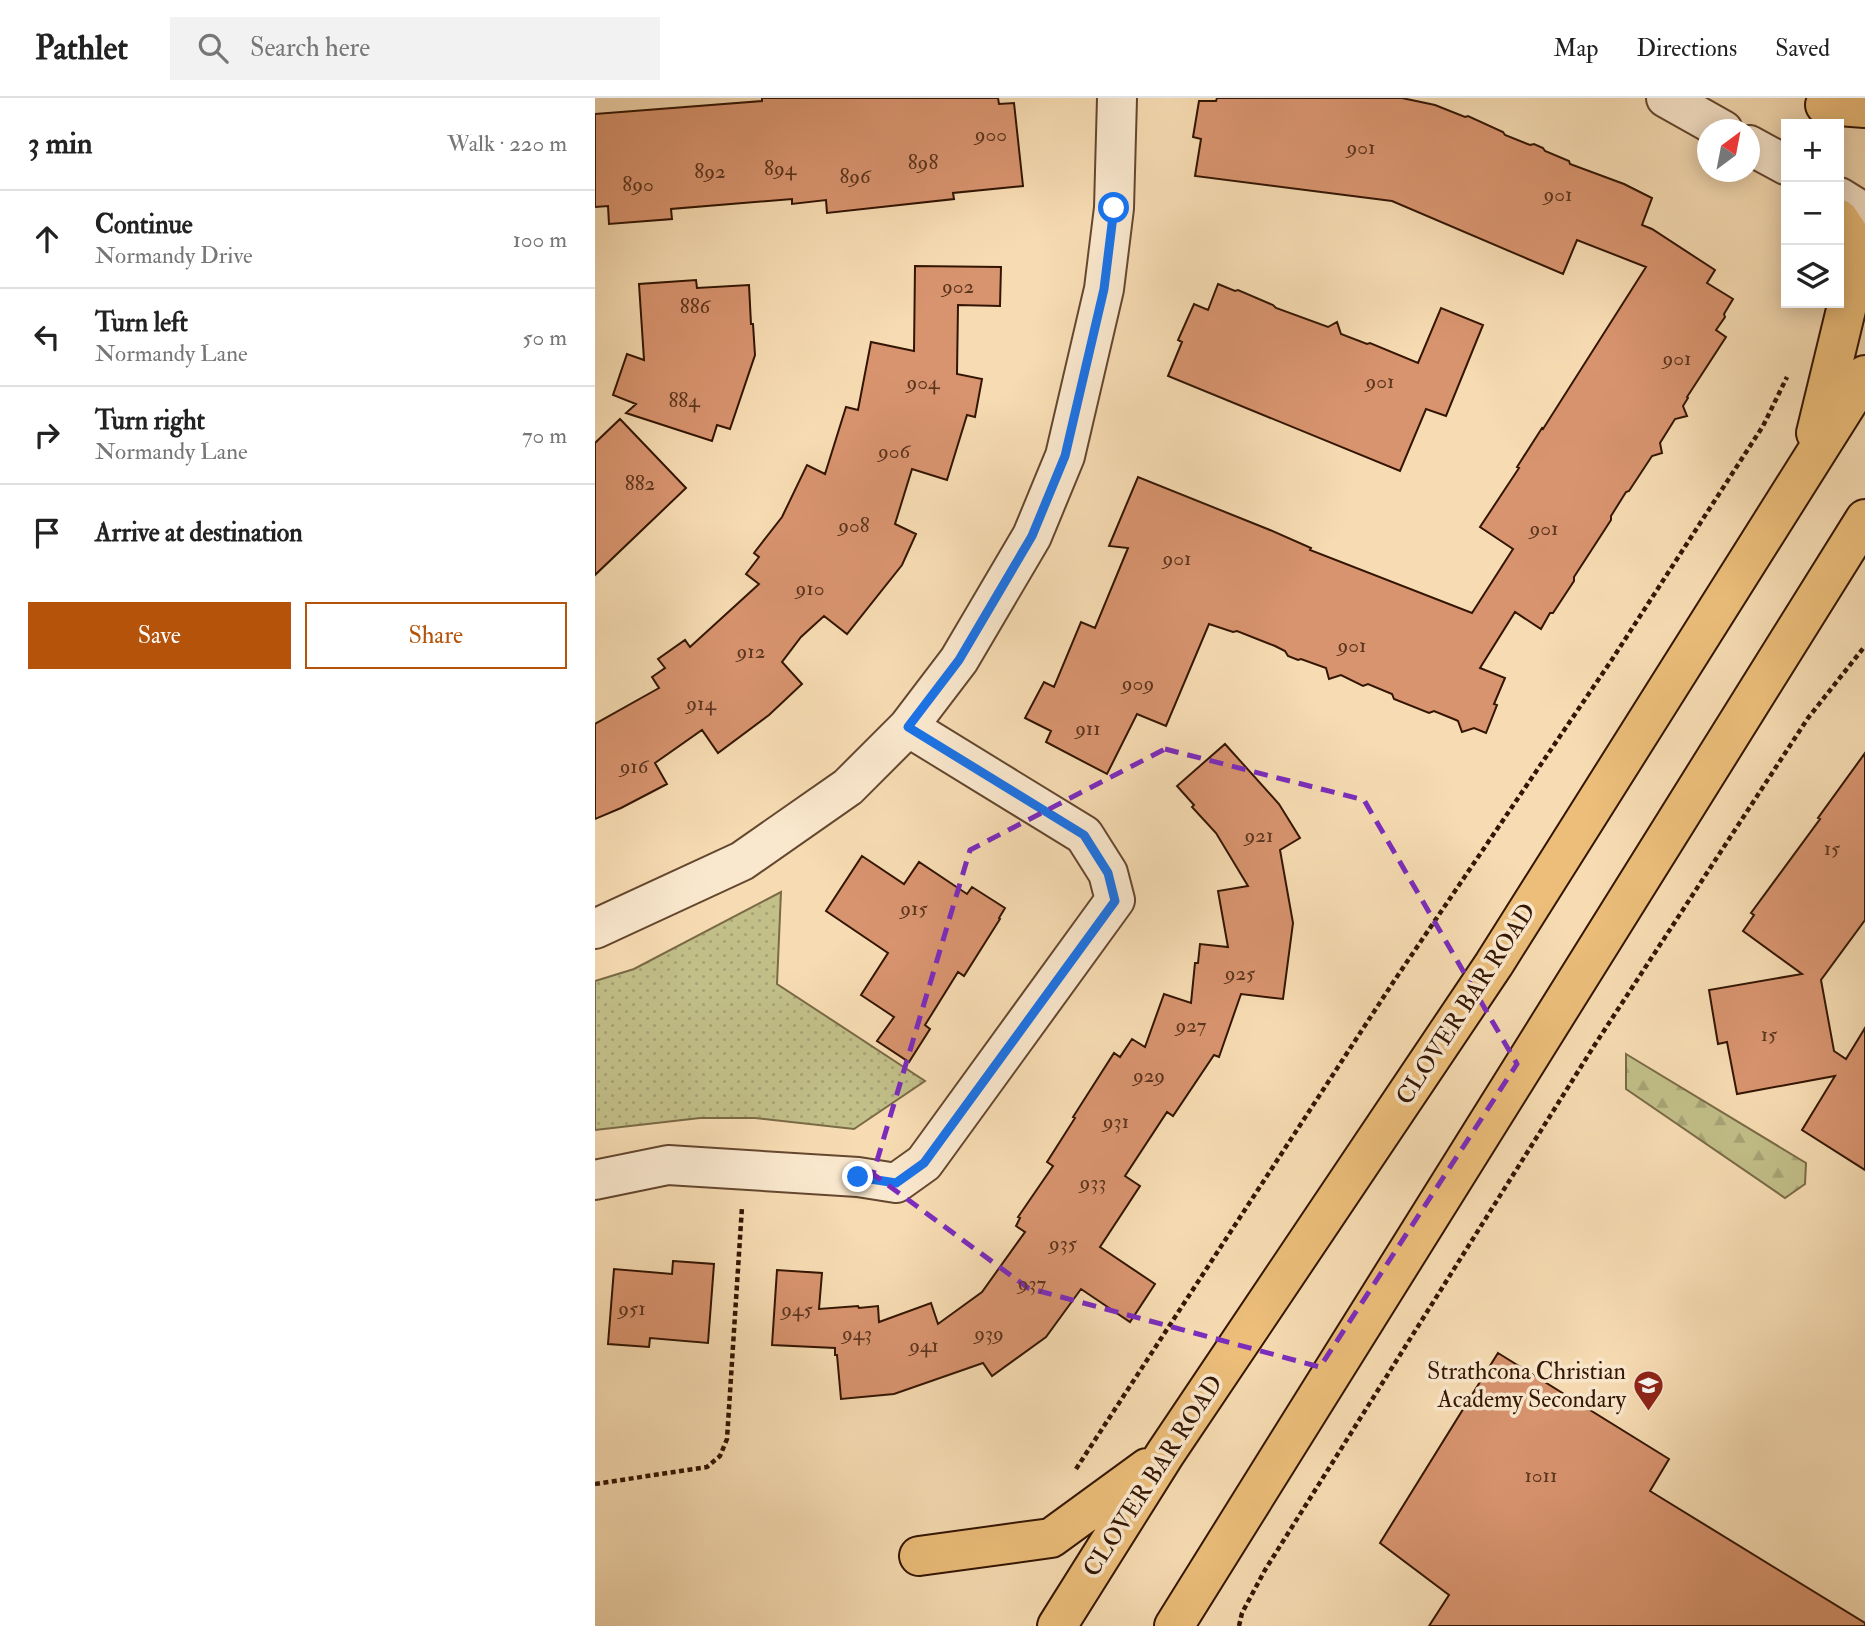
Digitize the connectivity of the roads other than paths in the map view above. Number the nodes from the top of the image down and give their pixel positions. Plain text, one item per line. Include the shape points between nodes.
1 (1117, 98) edge
2 (1667, 98) edge
3 (1818, 101) edge
4 (1865, 108) edge
5 (1704, 119) edge
6 (1865, 126) edge
7 (1760, 151) edge
8 (1781, 162) edge
9 (1844, 200) edge
10 (1865, 213) edge
11 (1844, 226) edge
12 (1865, 375) edge
13 (1808, 464) junction
14 (1865, 519) edge
15 (1854, 543) edge
16 (908, 727) junction
17 (595, 929) edge
18 (595, 1180) edge
19 (1165, 1454) junction
20 (919, 1556) dead end
21 (1057, 1626) edge
22 (1174, 1626) edge

1 - 16 street via 1114,208 1104,289 1065,456 1032,536 959,660
2 - 5 street
3 - 4 main road
3 - 6 street
7 - 8 street
9 - 10 street
11 - 13 main road via 1849,234 1853,281
12 - 13 main road, CLOVER BAR ROAD
13 - 19 main road, CLOVER BAR ROAD via 1494,964
14 - 15 main road
15 - 22 main road
16 - 17 street via 848,787 742,861
16 - 18 street via 1084,835 1108,873 1115,901 924,1163 896,1183 668,1165
19 - 20 main road via 1051,1538
19 - 21 main road, CLOVER BAR ROAD

